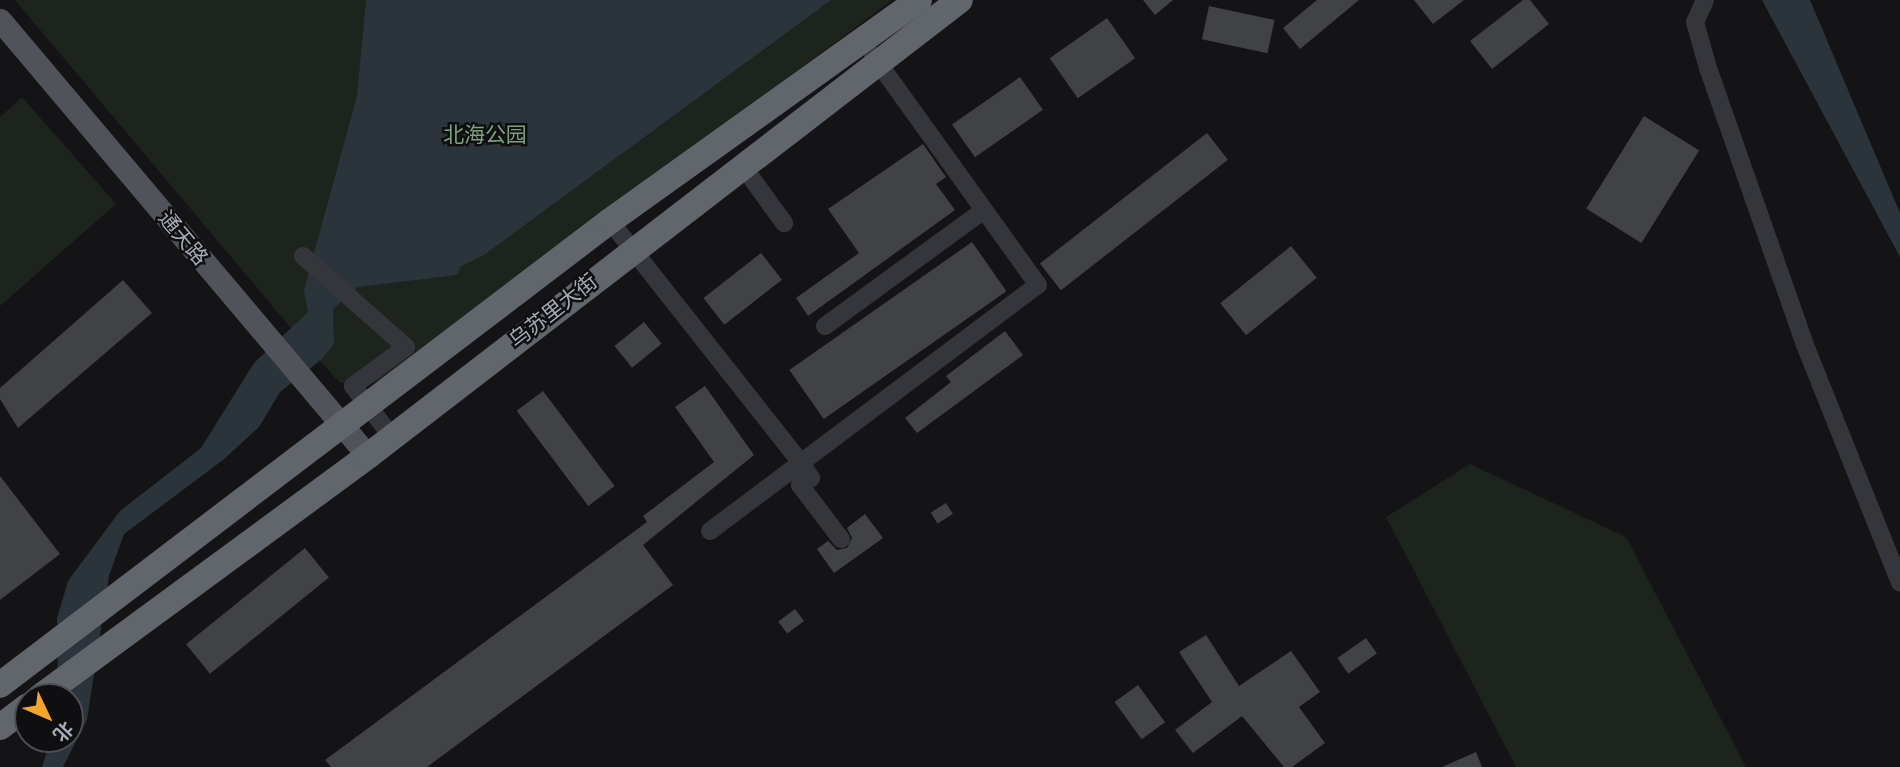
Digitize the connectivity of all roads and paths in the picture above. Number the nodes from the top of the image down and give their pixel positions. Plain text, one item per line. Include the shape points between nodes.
1 (919, 0) edge
2 (960, 0) edge
3 (1701, 4) edge
4 (0, 20) edge
5 (870, 51) junction
6 (742, 165) junction
7 (984, 210) junction
8 (610, 221) junction
9 (784, 223) dead end
10 (633, 249) junction
11 (303, 256) dead end
12 (825, 326) dead end
13 (368, 404) junction
14 (342, 424) junction
15 (392, 437) junction
16 (368, 456) junction
17 (802, 463) junction
18 (710, 531) dead end
19 (841, 539) dead end
20 (1900, 583) edge
21 (59, 683) edge
22 (0, 685) edge

1 - 5 highway, 乌苏里大街
2 - 5 highway, 乌苏里大街
3 - 20 street via 1695,22 1708,68 1805,345
4 - 14 main road, 通天路
5 - 6 highway, 乌苏里大街
5 - 7 street
5 - 8 highway, 乌苏里大街
6 - 9 street
6 - 10 highway, 乌苏里大街
7 - 12 street
7 - 17 street via 1038,285
8 - 10 street
8 - 13 highway, 乌苏里大街
10 - 15 highway, 乌苏里大街
10 - 17 street
11 - 13 street via 406,346 353,386
13 - 14 highway, 乌苏里大街
13 - 15 street
14 - 16 main road, 通天路
14 - 22 highway, 乌苏里大街
15 - 16 highway, 乌苏里大街
16 - 21 highway, 乌苏里大街
17 - 18 street
17 - 19 street via 811,478 800,485

